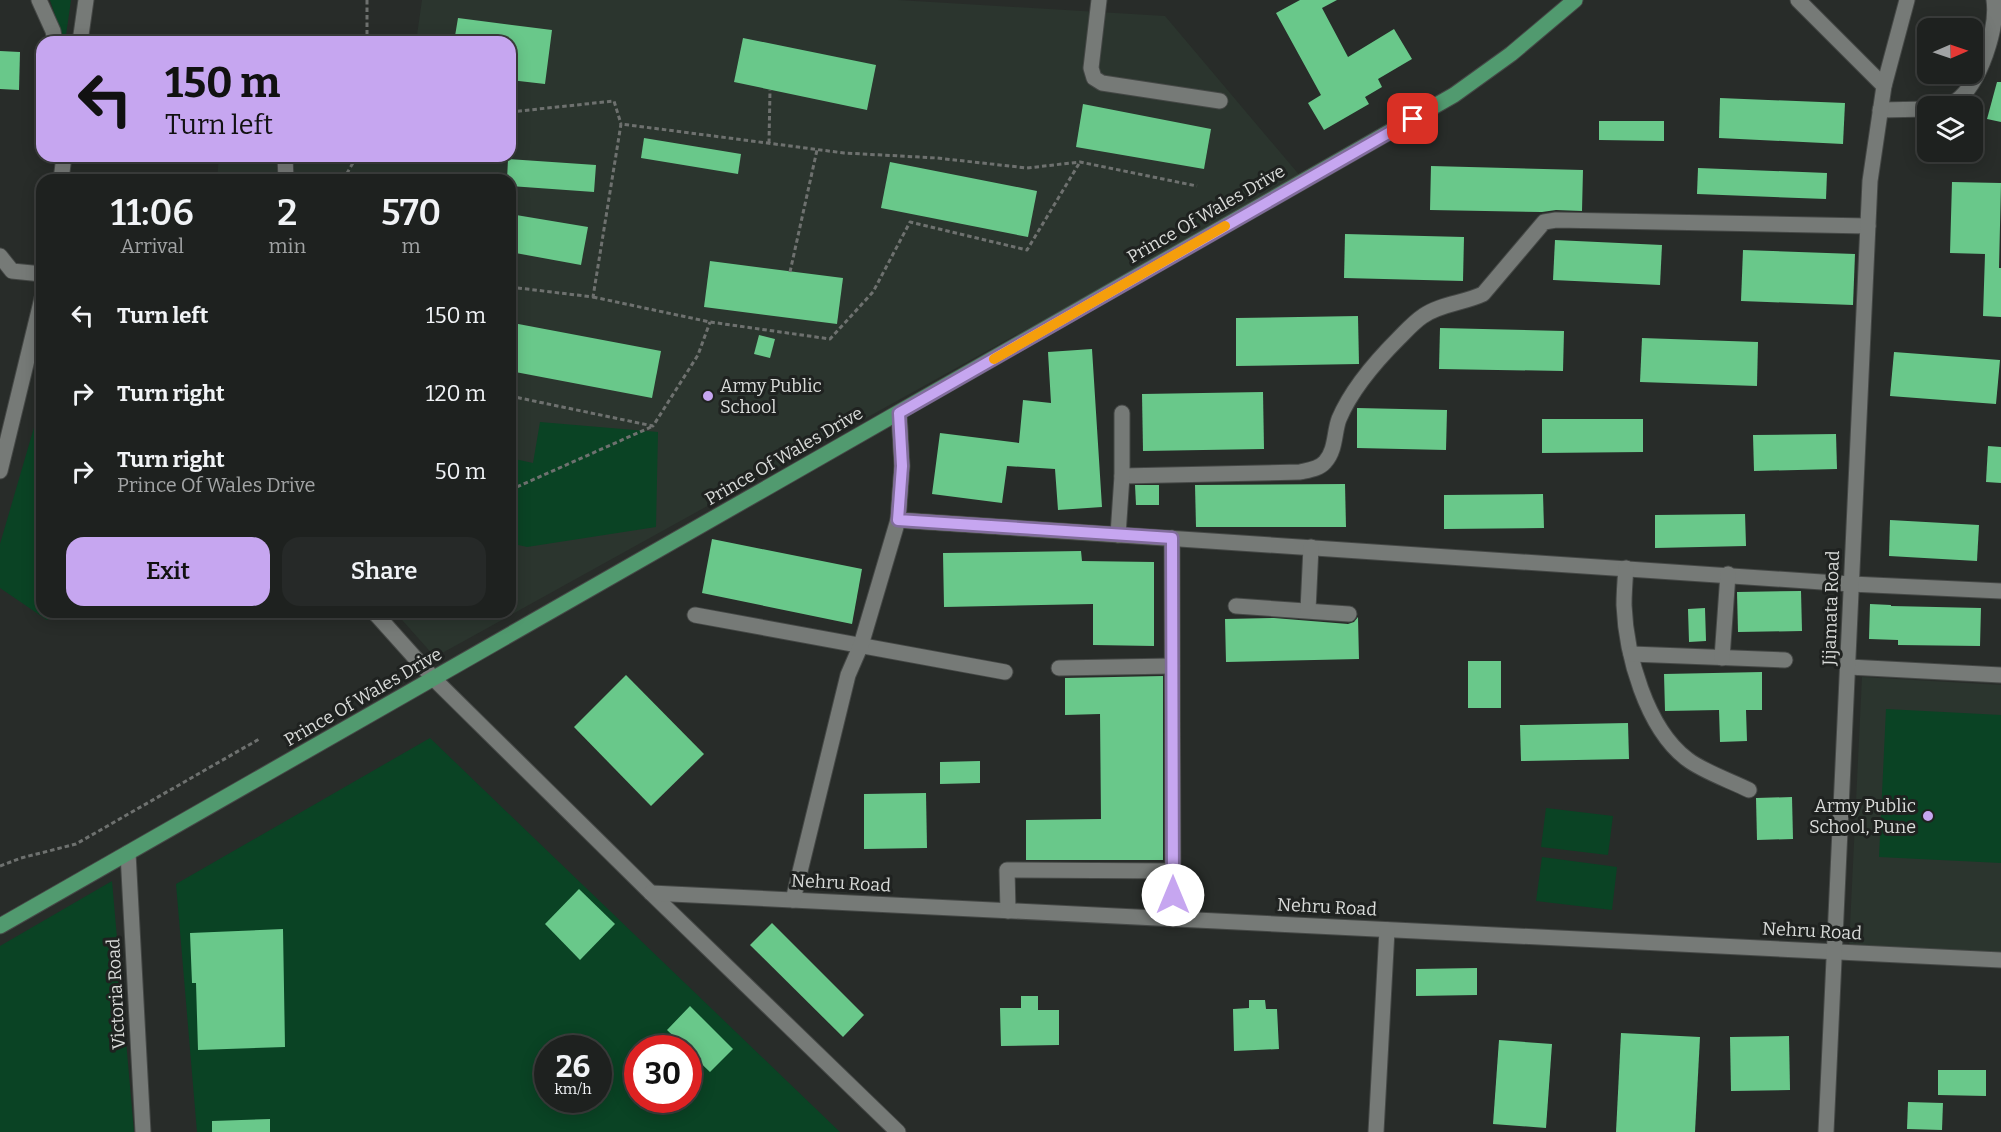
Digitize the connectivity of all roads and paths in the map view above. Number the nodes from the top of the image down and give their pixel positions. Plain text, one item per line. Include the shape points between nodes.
1 (39, 0) edge
2 (86, 0) edge
3 (367, 0) edge
4 (1099, 0) edge
5 (1575, 0) edge
6 (1798, 0) edge
7 (1907, 0) edge
8 (1994, 0) edge
9 (54, 36) edge
10 (81, 36) edge
11 (367, 36) edge
12 (1884, 86) junction
13 (770, 90) dead end
14 (1961, 96) edge
15 (1220, 101) dead end
16 (1917, 109) edge
17 (1881, 110) junction
18 (516, 111) edge
19 (621, 124) junction
20 (769, 143) junction
21 (817, 150) junction
22 (1080, 162) junction
23 (1197, 186) dead end
24 (1868, 226) junction
25 (0, 256) edge
26 (790, 272) dead end
27 (36, 273) edge
28 (516, 288) edge
29 (593, 297) junction
30 (710, 322) junction
31 (36, 323) edge
32 (516, 397) edge
33 (899, 413) junction
34 (1122, 413) dead end
35 (653, 426) junction
36 (0, 471) edge
37 (1122, 476) junction
38 (516, 487) edge
39 (898, 520) junction
40 (1118, 534) junction
41 (1172, 538) junction
42 (1311, 547) junction
43 (1626, 568) junction
44 (1728, 574) junction
45 (1851, 584) junction
46 (2001, 591) edge
47 (1236, 606) dead end
48 (1308, 610) junction
49 (1349, 614) dead end
50 (695, 615) dead end
51 (379, 618) edge
52 (861, 645) junction
53 (1631, 654) junction
54 (1722, 658) junction
55 (1785, 660) dead end
56 (1172, 666) junction
57 (1849, 667) junction
58 (1059, 668) dead end
59 (1005, 672) dead end
60 (2001, 675) edge
61 (434, 679) junction
62 (261, 738) dead end
63 (1749, 790) dead end
64 (128, 853) junction
65 (0, 866) edge
66 (1173, 872) junction
67 (651, 893) junction
68 (793, 900) junction
69 (1008, 911) junction
70 (1173, 919) junction
71 (0, 926) edge
72 (1387, 930) junction
73 (1834, 952) junction
74 (2001, 960) edge
75 (143, 1132) edge
76 (898, 1132) edge
77 (1376, 1132) edge
78 (1826, 1132) edge

1 - 9 street
2 - 10 street
3 - 11 path
4 - 15 street via 1091,69 1094,78 1102,83
5 - 33 main road, Prince Of Wales Drive via 1454,96
6 - 12 street
7 - 12 street, Jijamata Road
8 - 14 street via 1991,33 1980,71
12 - 17 street, Jijamata Road
13 - 20 path
16 - 17 street
17 - 24 street, Jijamata Road via 1870,181
18 - 19 path via 614,100
19 - 20 path
19 - 29 path
20 - 21 path
21 - 22 path via 1027,168
21 - 26 path
22 - 23 path
22 - 30 path via 1027,250 910,222 873,292 830,339
24 - 37 street via 1544,222 1483,294 1424,315 1399,338 1349,399 1325,463 1300,472
24 - 45 street, Jijamata Road
25 - 27 street via 12,271
28 - 29 path
29 - 30 path
30 - 35 path via 698,355
31 - 36 street
32 - 35 path
33 - 39 street via 902,466
33 - 61 main road, Prince Of Wales Drive
34 - 37 street
35 - 38 path
37 - 40 street
39 - 40 street
39 - 52 street
40 - 41 street
41 - 42 street
41 - 56 street
42 - 43 street
42 - 48 street
43 - 44 street
43 - 53 street via 1624,606
44 - 45 street
44 - 54 street
45 - 46 street
45 - 57 street, Jijamata Road
47 - 48 street
48 - 49 street
50 - 52 street
51 - 61 street
52 - 59 street
52 - 68 street via 848,675
53 - 54 street
53 - 63 street via 1652,717 1665,738 1688,760
54 - 55 street
56 - 58 street
56 - 66 street
57 - 60 street
57 - 73 street, Jijamata Road
61 - 64 main road, Prince Of Wales Drive
61 - 67 street
62 - 65 path via 76,844
64 - 71 main road, Prince Of Wales Drive
64 - 75 street, Victoria Road
66 - 69 street via 1007,870
66 - 70 street
67 - 68 street, Nehru Road
67 - 76 street
68 - 69 street, Nehru Road
69 - 70 street, Nehru Road
70 - 72 street, Nehru Road
72 - 73 street, Nehru Road
72 - 77 street
73 - 74 street, Nehru Road
73 - 78 street, Jijamata Road

